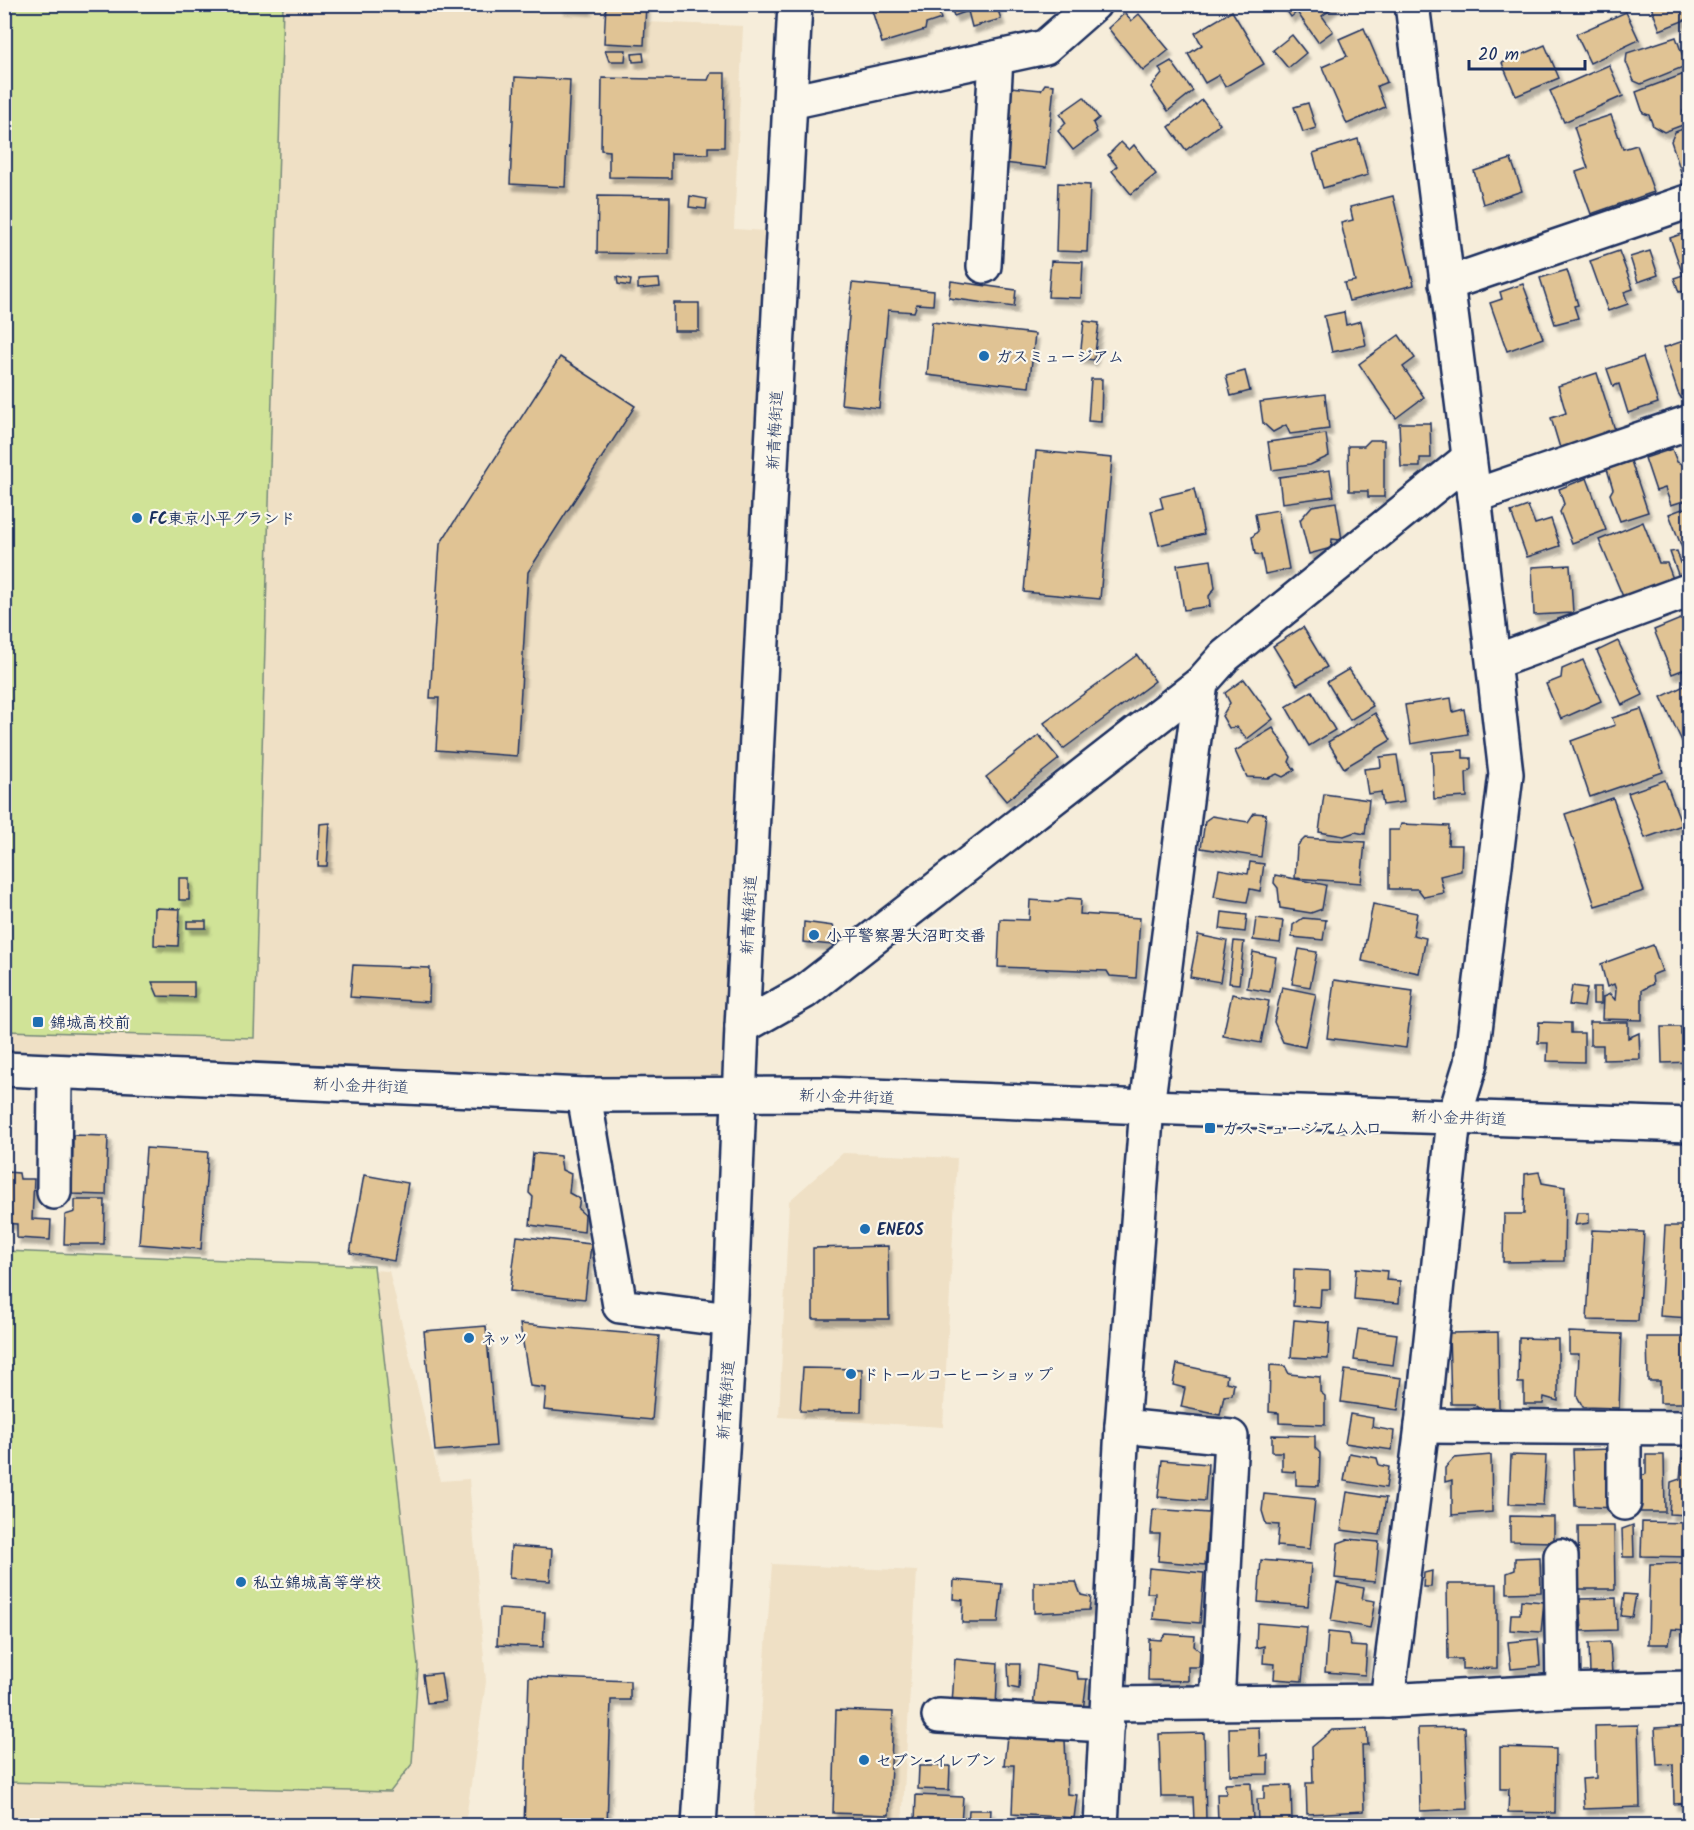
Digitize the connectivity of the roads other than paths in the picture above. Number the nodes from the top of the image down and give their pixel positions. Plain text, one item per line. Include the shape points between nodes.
1 (795, 4) edge
2 (1094, 4) edge
3 (1412, 4) edge
4 (996, 58) junction
5 (790, 102) junction
6 (1689, 201) edge
7 (984, 266) dead end
8 (1446, 284) junction
9 (1689, 422) edge
10 (1469, 458) junction
11 (1474, 496) junction
12 (1689, 590) edge
13 (1494, 662) junction
14 (1201, 683) junction
15 (742, 1027) junction
16 (4, 1069) edge
17 (55, 1072) junction
18 (740, 1094) junction
19 (584, 1095) junction
20 (1147, 1107) junction
21 (1454, 1118) junction
22 (1689, 1125) edge
23 (54, 1192) dead end
24 (730, 1320) junction
25 (1122, 1426) junction
26 (1422, 1426) junction
27 (1624, 1428) junction
28 (1689, 1428) edge
29 (1624, 1503) dead end
30 (1561, 1556) dead end
31 (1689, 1688) edge
32 (1563, 1691) junction
33 (1387, 1701) junction
34 (1216, 1704) junction
35 (1107, 1715) junction
36 (939, 1716) dead end
37 (699, 1826) edge
38 (1101, 1826) edge

1 - 5 street, 新青梅街道
2 - 4 street via 1045,47
3 - 8 street
4 - 5 street
4 - 7 street
5 - 15 street, 新青梅街道
6 - 8 street
8 - 10 street
9 - 11 street
10 - 11 street
10 - 14 street via 1225,656
11 - 13 street
12 - 13 street
13 - 21 street via 1506,774 1471,1063
14 - 15 street via 804,992
14 - 20 street
15 - 18 street, 新青梅街道
16 - 17 street, 新小金井街道
17 - 19 street, 新小金井街道
17 - 23 street
18 - 19 street, 新小金井街道
18 - 20 street, 新小金井街道
18 - 24 street, 新青梅街道
19 - 24 street via 620,1306
20 - 21 street, 新小金井街道
20 - 25 street
21 - 22 street, 新小金井街道
21 - 26 street
24 - 37 street, 新青梅街道
25 - 34 street via 1231,1437
25 - 35 street
26 - 27 street
26 - 33 street
27 - 28 street
27 - 29 street
30 - 32 street
31 - 32 street
32 - 33 street
33 - 34 street
34 - 35 street
35 - 36 street
35 - 38 street

